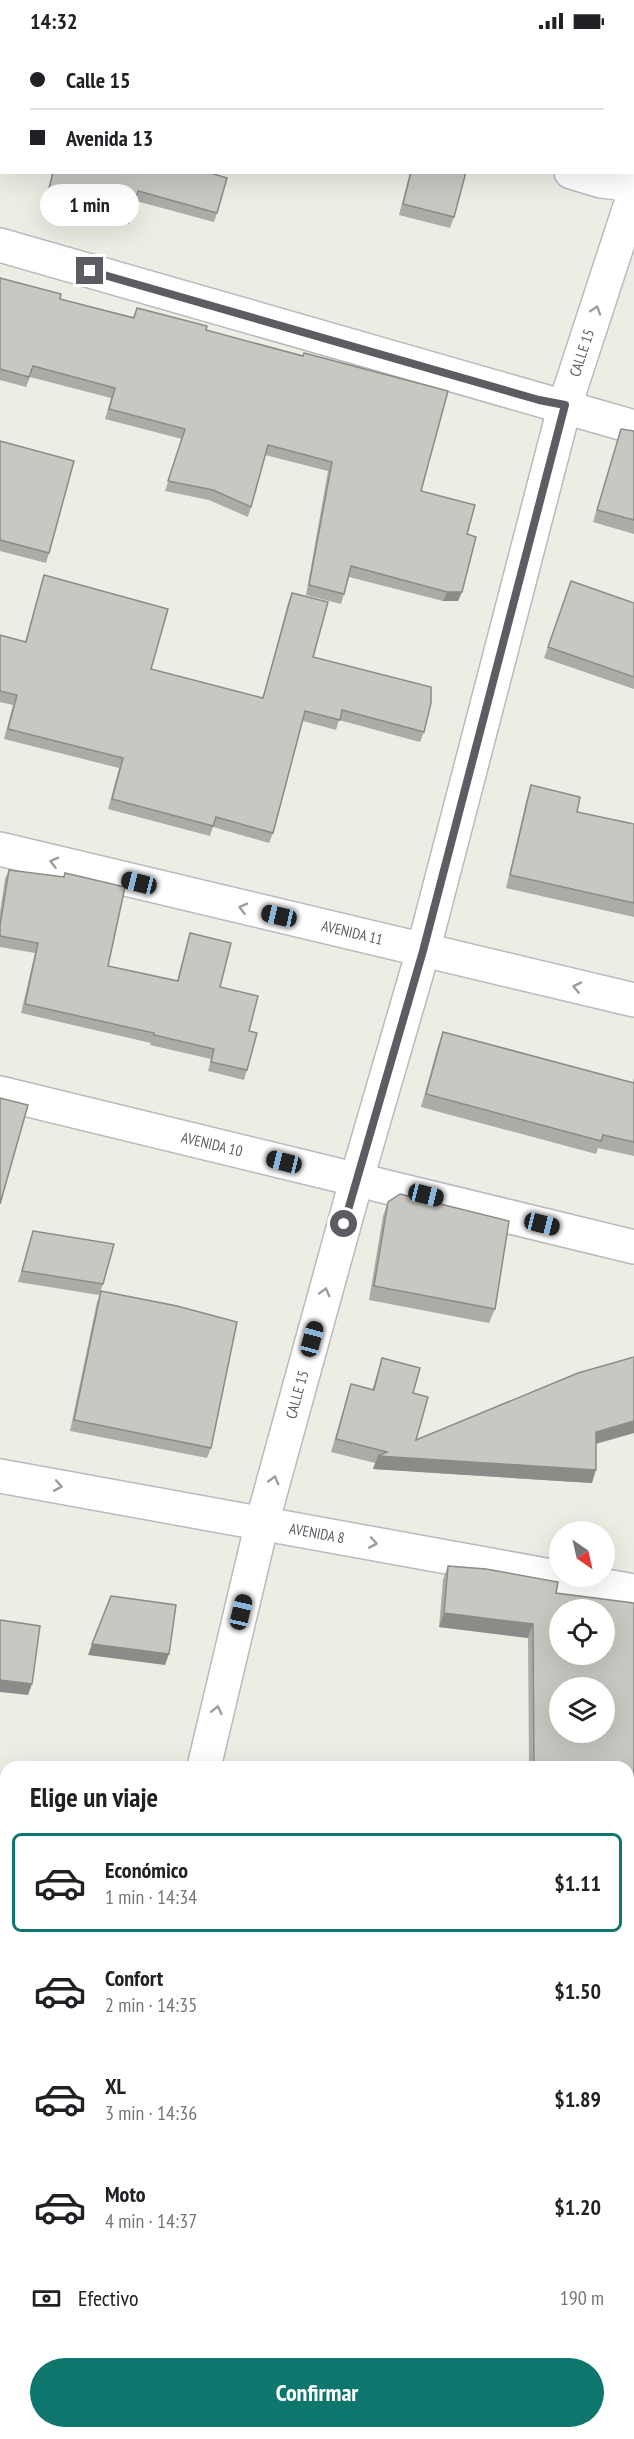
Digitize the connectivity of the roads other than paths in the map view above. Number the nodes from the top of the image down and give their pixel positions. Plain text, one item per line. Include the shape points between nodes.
1 (578, 174) edge
2 (634, 185) edge
3 (634, 195) edge
4 (0, 245) edge
5 (565, 405) junction
6 (634, 427) edge
7 (0, 849) edge
8 (423, 951) junction
9 (634, 1000) edge
10 (0, 1093) edge
11 (357, 1178) junction
12 (634, 1247) edge
13 (0, 1476) edge
14 (262, 1523) junction
15 (634, 1591) edge
16 (205, 1761) edge

1 - 2 street
5 -> 3 street, CALLE 15
4 - 5 street
5 - 6 street
5 - 8 street, CALLE 15
8 -> 7 street, AVENIDA 11
9 -> 8 street, AVENIDA 11
8 - 11 street, CALLE 15
10 - 11 street, AVENIDA 10
11 - 12 street, AVENIDA 10
14 -> 11 street, CALLE 15
13 -> 14 street, AVENIDA 8
14 -> 15 street, AVENIDA 8
16 -> 14 street, CALLE 15

